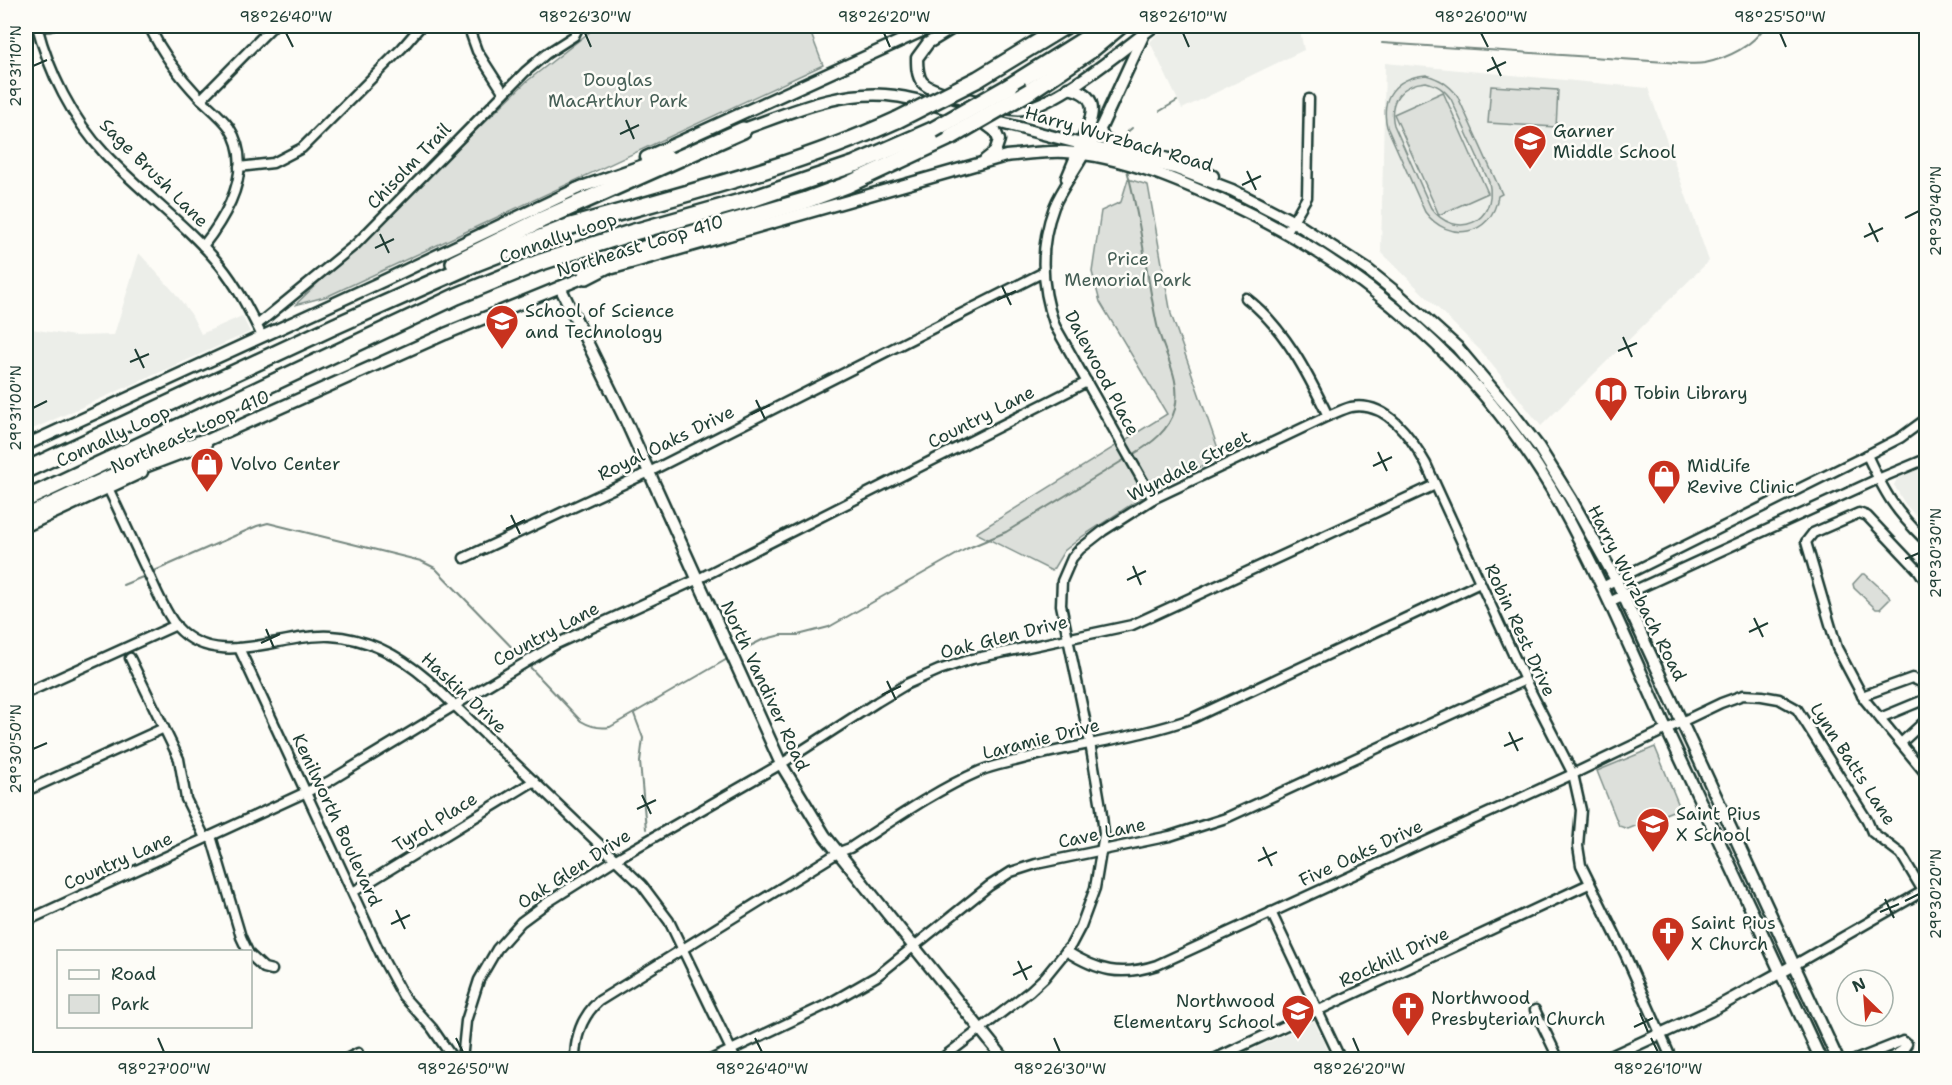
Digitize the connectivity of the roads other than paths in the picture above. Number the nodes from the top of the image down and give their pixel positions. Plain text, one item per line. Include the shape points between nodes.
1 (50, 26) edge
2 (149, 26) edge
3 (273, 26) edge
4 (421, 26) edge
5 (468, 26) edge
6 (579, 26) edge
7 (933, 26) edge
8 (956, 26) edge
9 (1049, 26) edge
10 (1065, 26) edge
11 (1106, 26) edge
12 (1120, 26) edge
13 (1154, 26) edge
14 (26, 27) edge
15 (37, 27) edge
16 (1144, 33) junction
17 (978, 79) junction
18 (1068, 88) junction
19 (504, 93) junction
20 (201, 99) junction
21 (1309, 99) dead end
22 (975, 116) junction
23 (743, 130) junction
24 (1100, 130) junction
25 (1083, 150) junction
26 (980, 164) junction
27 (239, 167) junction
28 (576, 189) junction
29 (1232, 190) junction
30 (1294, 222) junction
31 (1286, 233) junction
32 (203, 246) junction
33 (1042, 273) junction
34 (586, 276) junction
35 (560, 287) junction
36 (1246, 298) dead end
37 (1395, 299) junction
38 (257, 325) junction
39 (335, 326) junction
40 (262, 336) junction
41 (1087, 382) junction
42 (1491, 397) junction
43 (1328, 416) junction
44 (1926, 419) edge
45 (204, 442) junction
46 (26, 445) edge
47 (1867, 455) junction
48 (1926, 459) edge
49 (26, 470) edge
50 (649, 472) junction
51 (1558, 477) junction
52 (1878, 478) junction
53 (1436, 485) junction
54 (1548, 485) junction
55 (108, 488) junction
56 (26, 499) edge
57 (1153, 499) junction
58 (1571, 499) junction
59 (1560, 505) junction
60 (26, 517) edge
61 (26, 526) edge
62 (1926, 541) edge
63 (464, 558) dead end
64 (698, 579) junction
65 (1617, 580) junction
66 (1926, 582) edge
67 (1480, 583) junction
68 (1602, 587) junction
69 (1624, 595) junction
70 (1609, 602) junction
71 (176, 625) junction
72 (1068, 638) junction
73 (239, 648) junction
74 (130, 658) dead end
75 (1525, 680) junction
76 (1926, 692) edge
77 (26, 693) edge
78 (1862, 696) junction
79 (1926, 699) edge
80 (455, 705) junction
81 (1880, 718) junction
82 (1926, 720) edge
83 (1682, 721) junction
84 (164, 728) junction
85 (1666, 728) junction
86 (1090, 743) junction
87 (1901, 743) junction
88 (781, 764) junction
89 (1573, 774) junction
90 (1926, 774) edge
91 (534, 781) junction
92 (26, 791) edge
93 (306, 792) junction
94 (208, 837) junction
95 (1102, 850) junction
96 (838, 852) junction
97 (616, 859) junction
98 (1589, 884) junction
99 (1924, 890) edge
100 (353, 892) junction
101 (1271, 912) junction
102 (26, 921) edge
103 (915, 946) junction
104 (248, 950) edge
105 (683, 950) junction
106 (1066, 951) junction
107 (252, 956) edge
108 (1796, 964) junction
109 (272, 970) dead end
110 (1780, 971) junction
111 (1318, 1010) junction
112 (1536, 1010) dead end
113 (981, 1030) junction
114 (1660, 1034) junction
115 (731, 1050) junction
116 (358, 1053) dead end
117 (1836, 1055) edge
118 (1877, 1056) edge
119 (344, 1059) edge
120 (454, 1059) edge
121 (462, 1059) edge
122 (575, 1059) edge
123 (710, 1059) edge
124 (736, 1059) edge
125 (940, 1059) edge
126 (1005, 1059) edge
127 (1212, 1059) edge
128 (1341, 1059) edge
129 (1559, 1059) edge
130 (1605, 1059) edge
131 (1672, 1059) edge
132 (1821, 1059) edge
133 (1844, 1059) edge
134 (1855, 1059) edge
135 (1887, 1059) edge

1 - 15 street
2 - 20 street via 168,61
3 - 20 street
4 - 27 street via 302,148 273,163
5 - 19 street via 477,51
6 - 19 street, Chisolm Trail via 574,36 546,54
7 - 28 main road
8 - 18 main road via 928,43 916,58 922,82 932,89 1020,110
9 - 17 highway
10 - 17 highway, Connally Loop
11 - 56 highway, Connally Loop, bridge via 933,130 855,164 538,263 487,283
12 - 34 highway, bridge via 1030,91 952,136 847,185 660,243
13 - 16 main road
14 - 15 street
15 - 32 street, Sage Brush Lane via 53,73 93,140
16 - 18 main road
16 - 24 main road
17 - 39 highway, Connally Loop, bridge via 857,138 782,165 568,227
18 - 25 main road via 1083,92 1093,108
19 - 38 street, Chisolm Trail via 356,244
20 - 27 street via 232,132
21 - 30 street via 1307,197
22 - 23 main road, Harry Wurzbach Road via 894,96 861,95 826,101
22 - 25 main road, Harry Wurzbach Road
22 - 26 main road via 993,128 999,140 995,152
23 - 28 main road, Harry Wurzbach Road
23 - 39 highway via 540,220
24 - 25 main road
24 - 29 main road via 1109,142 1193,166
25 - 26 main road, Northeast Loop 410 via 1006,156
25 - 29 main road, Harry Wurzbach Road via 1177,169
25 - 31 main road, Harry Wurzbach Road via 1165,176
25 - 33 street, Dalewood Place via 1066,178 1052,215
26 - 34 main road, Northeast Loop 410
27 - 32 street via 231,203
28 - 40 main road
29 - 30 main road, Harry Wurzbach Road
30 - 31 street
30 - 37 main road, Harry Wurzbach Road via 1368,270
31 - 37 main road, Harry Wurzbach Road
32 - 38 street, Sage Brush Lane via 236,287
33 - 41 street, Dalewood Place via 1056,326
33 - 50 street, Royal Oaks Drive
34 - 35 main road, Northeast Loop 410
35 - 45 main road, Northeast Loop 410
35 - 50 main road, North Vandiver Road
36 - 43 street via 1293,352
37 - 42 main road, Harry Wurzbach Road via 1416,325
38 - 40 street, Sage Brush Lane
39 - 49 highway, Connally Loop
40 - 46 main road
41 - 57 street, Dalewood Place
41 - 64 street, Country Lane
42 - 51 main road, Harry Wurzbach Road via 1525,428
42 - 54 main road, Harry Wurzbach Road
43 - 53 street, Robin Rest Drive via 1356,407 1387,416 1400,426 1419,452
43 - 57 street, Wyndale Street
44 - 47 street
45 - 55 main road, Northeast Loop 410
45 - 60 highway via 114,476
47 - 52 street
47 - 65 street
48 - 52 street
50 - 63 street, Royal Oaks Drive
50 - 64 main road, North Vandiver Road
51 - 54 street
51 - 58 main road, Harry Wurzbach Road
52 - 62 street via 1899,513
52 - 69 street
53 - 67 street, Robin Rest Drive
53 - 72 street, Oak Glen Drive via 1132,625
54 - 59 main road, Harry Wurzbach Road
55 - 61 main road, Northeast Loop 410
55 - 71 street, Haskin Drive
57 - 72 street, Wyndale Street via 1094,538 1072,558 1061,594
58 - 59 street
58 - 65 main road, Harry Wurzbach Road
59 - 68 main road, Harry Wurzbach Road
64 - 80 street, Country Lane via 556,644
64 - 88 main road, North Vandiver Road
65 - 68 street
65 - 69 main road, Harry Wurzbach Road
66 - 78 street via 1867,516 1859,513 1813,533 1806,542 1837,648
67 - 75 street, Robin Rest Drive
67 - 86 street, Laramie Drive via 1192,718 1165,728
68 - 70 main road, Harry Wurzbach Road
69 - 70 street
69 - 83 main road, Harry Wurzbach Road
70 - 85 main road, Harry Wurzbach Road
71 - 73 street, Haskin Drive via 204,645
71 - 77 street
72 - 86 street, Wyndale Street
72 - 88 street, Oak Glen Drive via 972,659 907,684
73 - 80 street, Haskin Drive via 308,636 362,641 406,662
73 - 93 street, Kenilworth Boulevard
74 - 84 street
75 - 89 street, Robin Rest Drive
75 - 95 street, Cave Lane via 1226,818 1170,836
76 - 78 street via 1923,683 1912,678
78 - 81 street
79 - 81 street
80 - 91 street, Haskin Drive
80 - 93 street, Country Lane
81 - 87 street
82 - 87 street
83 - 85 street, Lynn Batts Lane
83 - 99 street, Lynn Batts Lane via 1743,695 1770,697 1792,705 1809,726 1872,832 1900,854
83 - 108 main road, Harry Wurzbach Road
84 - 92 street
84 - 94 street via 182,769 186,799
85 - 89 street, Five Oaks Drive
85 - 110 main road, Harry Wurzbach Road
86 - 95 street, Wyndale Street via 1101,807
86 - 96 street, Laramie Drive via 981,771
87 - 90 street
88 - 96 main road, North Vandiver Road
88 - 97 street, Oak Glen Drive
89 - 98 street, Robin Rest Drive via 1581,810 1579,856
89 - 101 street, Five Oaks Drive
91 - 97 street, Haskin Drive
91 - 100 street, Tyrol Place
93 - 94 street, Country Lane
93 - 100 street, Kenilworth Boulevard
94 - 102 street, Country Lane
94 - 104 street
95 - 103 street, Cave Lane via 1011,872
95 - 106 street, Wyndale Street via 1089,907
96 - 103 main road, North Vandiver Road
96 - 105 street, Laramie Drive
97 - 105 street, Haskin Drive via 654,898
97 - 121 street, Oak Glen Drive via 535,911 497,949 475,991 466,1020
98 - 111 street, Rockhill Drive
98 - 114 street, Robin Rest Drive
99 - 108 street
100 - 120 street, Kenilworth Boulevard via 400,991
101 - 106 street, Five Oaks Drive via 1134,972 1100,969
101 - 111 street
103 - 113 main road, North Vandiver Road
103 - 115 street, Cave Lane via 844,996
105 - 115 street, Haskin Drive
105 - 122 street, Laramie Drive via 595,1006 581,1026
106 - 113 street, Wyndale Street via 1030,991
107 - 109 street
108 - 110 main road
108 - 117 main road, Harry Wurzbach Road
110 - 114 main road
110 - 132 main road, Harry Wurzbach Road
111 - 127 street, Rockhill Drive
111 - 128 street
112 - 129 street
113 - 125 street, Wyndale Street
113 - 126 main road, North Vandiver Road
114 - 130 main road
114 - 131 street, Robin Rest Drive
115 - 123 street, Cave Lane
115 - 124 street, Haskin Drive
116 - 119 street
117 - 133 street
118 - 134 street
118 - 135 street via 1903,1041 1907,1044

